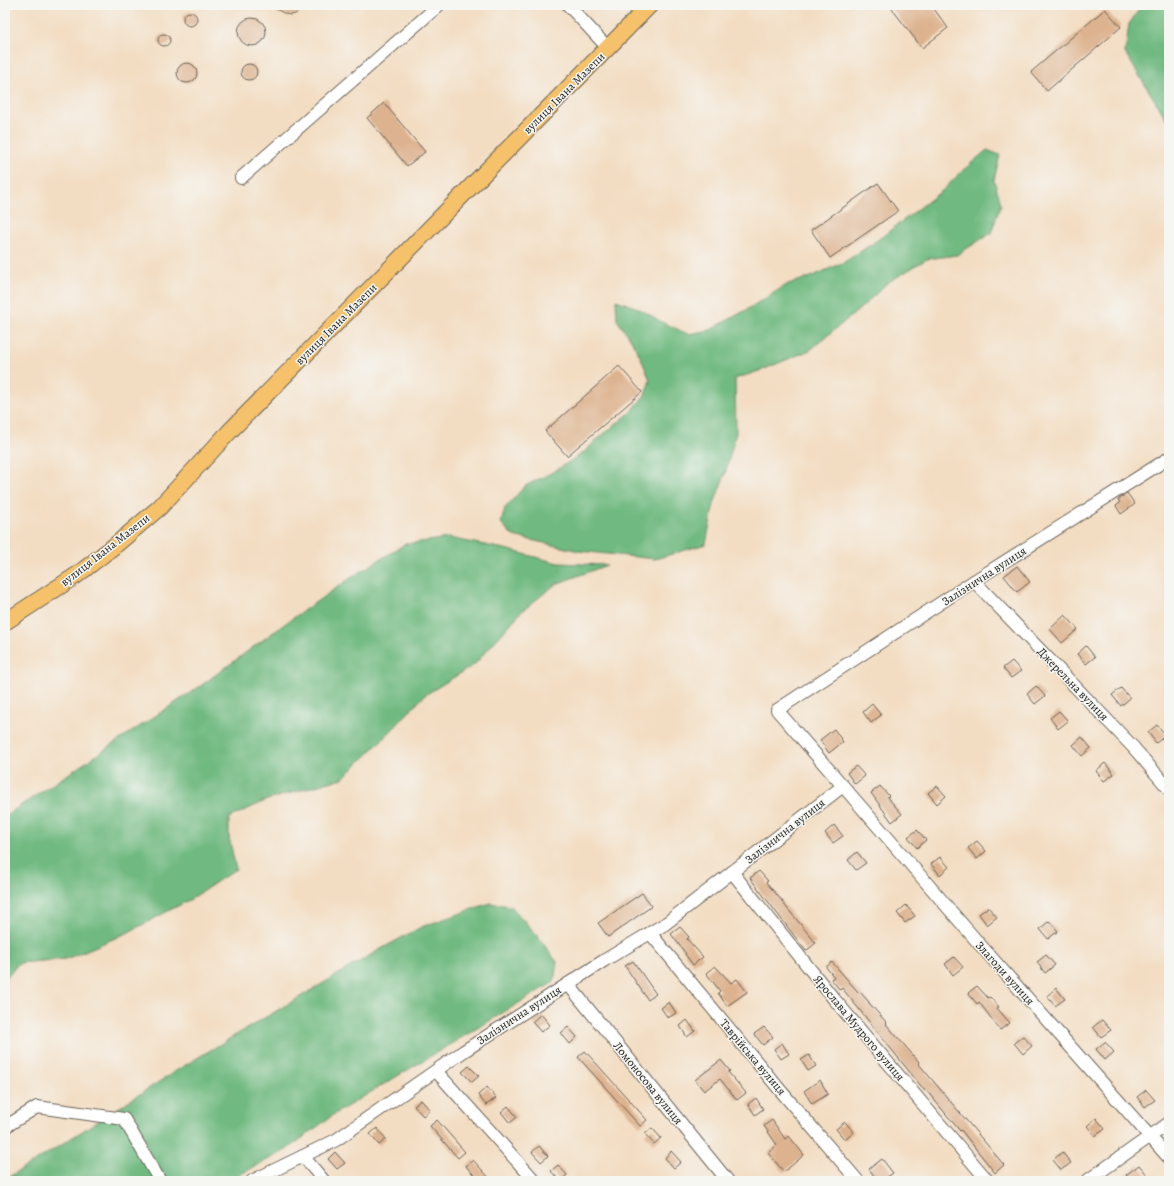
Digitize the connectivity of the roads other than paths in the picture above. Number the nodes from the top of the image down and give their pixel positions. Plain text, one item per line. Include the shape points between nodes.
1 (439, 5) edge
2 (568, 5) edge
3 (650, 5) edge
4 (608, 48) junction
5 (241, 178) dead end
6 (1169, 458) edge
7 (974, 581) junction
8 (5, 622) edge
9 (843, 786) junction
10 (1169, 789) edge
11 (732, 872) junction
12 (650, 933) junction
13 (568, 984) junction
14 (436, 1070) junction
15 (1169, 1123) edge
16 (5, 1127) edge
17 (1150, 1137) junction
18 (303, 1156) junction
19 (1169, 1158) edge
20 (160, 1181) edge
21 (252, 1181) edge
22 (324, 1181) edge
23 (535, 1181) edge
24 (728, 1181) edge
25 (858, 1181) edge
26 (988, 1181) edge
27 (1087, 1181) edge

1 - 5 street
2 - 4 street
3 - 4 main road, вулиця Івана Мазепи
4 - 8 main road, вулиця Івана Мазепи via 229,432 160,507 77,575
6 - 7 street, Залізнична вулиця
7 - 9 street, Залізнична вулиця via 777,710
7 - 10 street, Джерельна вулиця via 1133,747
9 - 11 street, Залізнична вулиця
9 - 17 street, Злагоди вулиця
11 - 12 street, Залізнична вулиця
11 - 26 street, Ярослава Мудрого вулиця via 834,999
12 - 13 street, Залізнична вулиця
12 - 25 street, Таврійська вулиця
13 - 14 street, Залізнична вулиця
13 - 24 street, Ломоносова вулиця
14 - 18 street, Залізнична вулиця via 336,1140
14 - 23 street
15 - 17 street
16 - 20 street via 38,1106 124,1119
17 - 19 street, Злагоди вулиця
17 - 27 street
18 - 21 street, Залізнична вулиця
18 - 22 street

